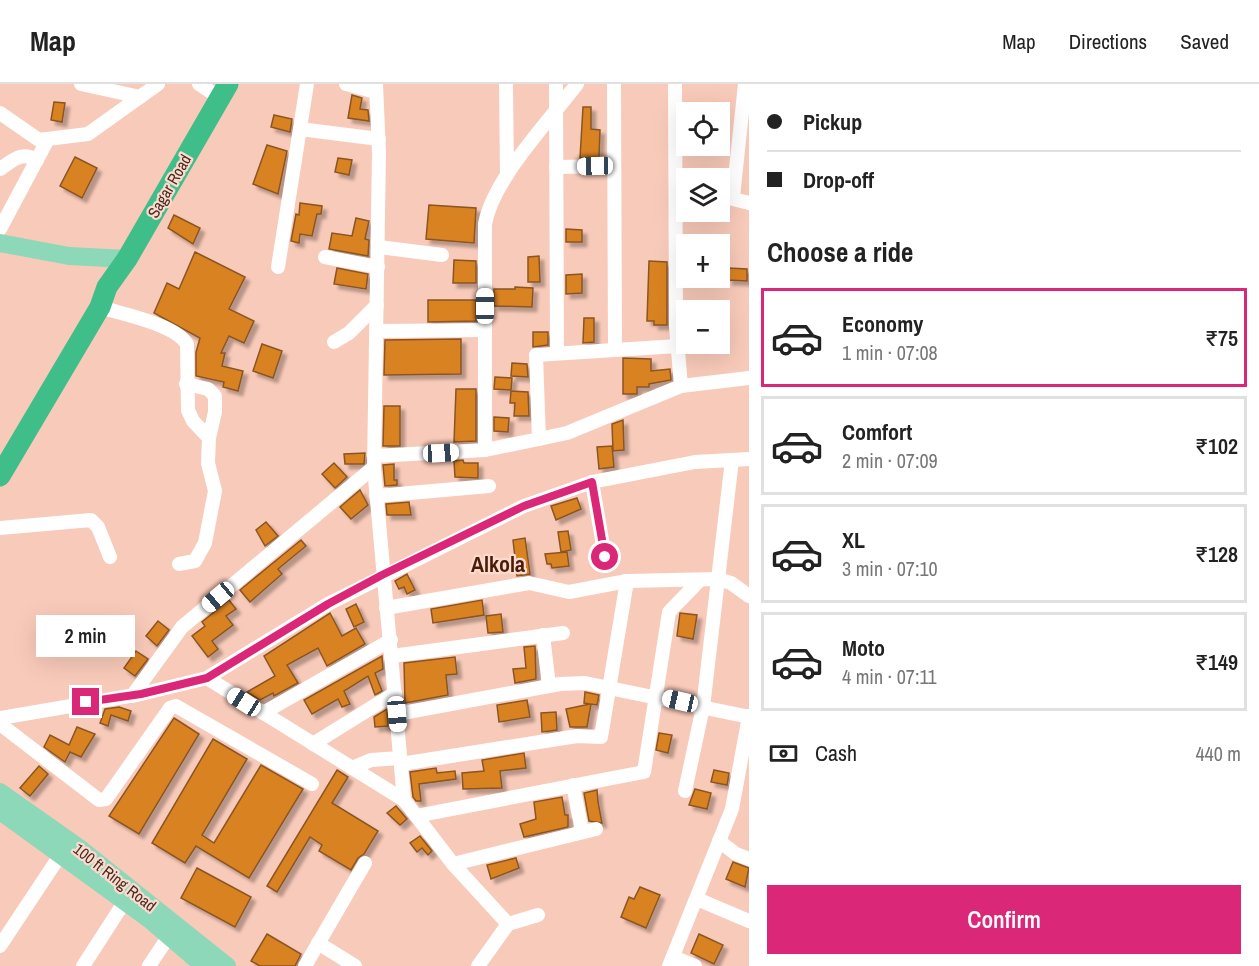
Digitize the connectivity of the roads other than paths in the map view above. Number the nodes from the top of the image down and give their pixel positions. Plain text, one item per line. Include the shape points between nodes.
1 (81, 84) edge
2 (158, 84) edge
3 (199, 84) edge
4 (307, 84) edge
5 (346, 84) edge
6 (506, 84) edge
7 (556, 84) edge
8 (578, 84) edge
9 (614, 84) edge
10 (675, 84) edge
11 (746, 84) edge
12 (376, 88) edge
13 (224, 91) edge
14 (140, 97) junction
15 (0, 113) edge
16 (555, 113) junction
17 (300, 129) junction
18 (48, 139) junction
19 (379, 139) junction
20 (37, 160) junction
21 (614, 166) junction
22 (556, 167) junction
23 (680, 168) edge
24 (0, 169) edge
25 (507, 175) junction
26 (730, 177) edge
27 (730, 201) edge
28 (749, 203) edge
29 (681, 222) edge
30 (0, 229) edge
31 (0, 243) edge
32 (378, 247) junction
33 (442, 255) dead end
34 (325, 257) dead end
35 (127, 259) junction
36 (278, 267) dead end
37 (378, 267) junction
38 (103, 297) junction
39 (679, 300) edge
40 (377, 305) junction
41 (485, 330) junction
42 (377, 331) junction
43 (334, 342) dead end
44 (676, 346) edge
45 (615, 349) junction
46 (557, 353) junction
47 (679, 354) edge
48 (749, 378) edge
49 (186, 384) junction
50 (681, 386) junction
51 (209, 438) junction
52 (539, 439) junction
53 (0, 448) edge
54 (485, 450) junction
55 (732, 459) junction
56 (749, 459) edge
57 (374, 461) junction
58 (0, 476) edge
59 (592, 482) junction
60 (489, 486) dead end
61 (376, 496) junction
62 (0, 528) edge
63 (110, 556) dead end
64 (605, 557) dead end
65 (179, 564) dead end
66 (382, 575) junction
67 (717, 579) junction
68 (700, 580) junction
69 (627, 582) junction
70 (749, 596) edge
71 (386, 608) junction
72 (563, 633) dead end
73 (543, 635) junction
74 (391, 639) junction
75 (392, 656) junction
76 (207, 678) junction
77 (549, 686) junction
78 (611, 687) junction
79 (395, 693) junction
80 (132, 696) junction
81 (657, 696) junction
82 (703, 707) junction
83 (263, 713) junction
84 (397, 714) junction
85 (749, 716) edge
86 (0, 718) edge
87 (0, 724) edge
88 (313, 744) junction
89 (400, 761) junction
90 (352, 768) junction
91 (312, 784) dead end
92 (573, 785) junction
93 (685, 791) dead end
94 (0, 792) edge
95 (404, 800) junction
96 (0, 812) edge
97 (416, 816) junction
98 (596, 828) dead end
99 (582, 831) junction
100 (719, 842) junction
101 (61, 854) junction
102 (749, 859) edge
103 (365, 863) dead end
104 (453, 864) junction
105 (697, 899) junction
106 (125, 901) junction
107 (538, 915) dead end
108 (749, 921) edge
109 (508, 924) junction
110 (169, 936) junction
111 (318, 944) junction
112 (0, 946) edge
113 (671, 961) edge
114 (83, 966) edge
115 (149, 966) edge
116 (204, 966) edge
117 (226, 966) edge
118 (305, 966) edge
119 (355, 966) edge
120 (478, 966) edge
121 (695, 966) edge

1 - 14 street
2 - 14 street
3 - 13 street
4 - 17 street
5 - 12 street
6 - 25 street
7 - 16 street
8 - 16 street
9 - 21 street
10 - 23 street
11 - 26 street
12 - 19 street
13 - 35 highway, Sagar Road
14 - 18 street via 88,135
15 - 18 street via 39,140
16 - 22 street
16 - 25 street
17 - 19 street
17 - 36 street
18 - 20 street
19 - 32 street
20 - 24 street via 21,155
20 - 30 street
21 - 22 street
21 - 45 street
22 - 46 street
25 - 41 street via 487,211 485,224
27 - 28 street
29 - 39 street
31 - 35 main road via 69,256
32 - 33 street
32 - 37 street
34 - 37 street
35 - 38 highway, Sagar Road
37 - 40 street
38 - 49 street via 183,338 188,352
38 - 53 highway, Sagar Road via 93,296
38 - 58 highway, Sagar Road
40 - 42 street
40 - 43 street
41 - 42 street
41 - 54 street
42 - 57 street
44 - 45 street
45 - 46 street
46 - 52 street via 536,355
47 - 50 street
48 - 50 street
49 - 51 street via 190,416
49 - 51 street via 208,389 214,396
50 - 52 street via 567,433
51 - 65 street via 208,463 215,492 205,543 195,561
52 - 54 street
54 - 57 street
55 - 56 street
55 - 59 street via 695,462
55 - 67 street
57 - 61 street
57 - 80 street via 182,627
59 - 64 street
59 - 66 street via 524,506
60 - 61 street
61 - 66 street
62 - 63 street via 91,520
66 - 71 street
66 - 76 street
67 - 68 street
67 - 70 street via 731,583
67 - 82 street
68 - 69 street
68 - 81 street via 669,612
69 - 71 street via 569,592 529,583
69 - 78 street
71 - 74 street
72 - 73 street
73 - 75 street
73 - 77 street
74 - 75 street
74 - 83 street
75 - 79 street
76 - 80 street
76 - 83 street
77 - 78 street via 585,683
77 - 84 street
78 - 81 street
78 - 89 street via 601,737 577,736
79 - 84 street
79 - 88 street
80 - 86 street
81 - 82 street
81 - 92 street via 644,772
82 - 85 street
82 - 93 street
83 - 88 street
84 - 89 street
85 - 100 street via 735,798
87 - 91 street via 99,800 106,800 170,708 176,706
88 - 90 street
89 - 90 street via 371,760
89 - 95 street
90 - 95 street
92 - 97 street
92 - 99 street
94 - 117 main road, 100 ft Ring Road via 78,847
95 - 97 street
96 - 101 main road, 100 ft Ring Road
97 - 104 street
98 - 99 street
99 - 104 street
100 - 102 street
100 - 105 street
101 - 106 main road, 100 ft Ring Road
101 - 112 street
103 - 111 street
104 - 109 street
105 - 108 street
105 - 113 street
106 - 110 main road, 100 ft Ring Road
106 - 114 street
107 - 109 street
109 - 120 street
110 - 115 street
110 - 116 main road, 100 ft Ring Road
111 - 118 street
111 - 119 street
113 - 121 street

